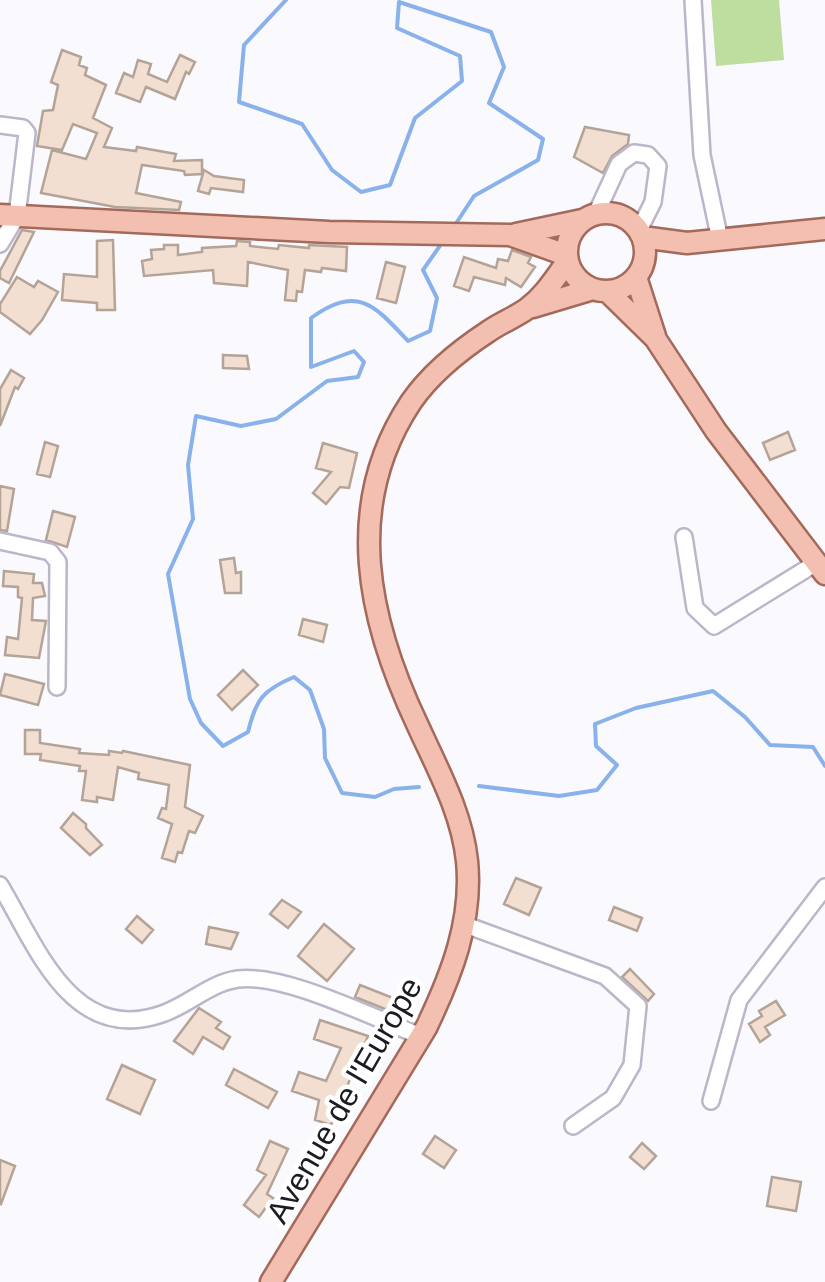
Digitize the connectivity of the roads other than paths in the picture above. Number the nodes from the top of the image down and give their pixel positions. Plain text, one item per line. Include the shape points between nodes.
1 (694, 0) edge
2 (0, 124) edge
3 (8, 216) edge
4 (589, 217) junction
5 (825, 229) edge
6 (640, 234) junction
7 (510, 235) junction
8 (720, 240) junction
9 (687, 243) junction
10 (0, 244) edge
11 (567, 258) junction
12 (640, 269) junction
13 (600, 290) junction
14 (527, 309) junction
15 (655, 338) junction
16 (684, 537) dead end
17 (0, 541) edge
18 (820, 569) edge
19 (58, 687) dead end
20 (0, 885) edge
21 (825, 887) edge
22 (463, 924) junction
23 (421, 1036) junction
24 (711, 1101) dead end
25 (573, 1126) dead end
26 (271, 1282) edge

1 - 8 street via 702,155
2 - 3 street via 27,133
3 - 7 main road
3 - 10 street
4 - 6 main road via 612,213
4 - 6 street via 619,164 634,153 648,155 658,166
4 - 7 main road
4 - 11 main road via 568,242
5 - 8 main road
6 - 9 main road
6 - 12 main road
7 - 11 main road
8 - 9 main road
9 - 12 main road
11 - 13 main road via 582,283
11 - 14 main road, Avenue de l'Europe
12 - 13 main road via 623,287
12 - 15 main road
13 - 14 main road, Avenue de l'Europe
13 - 15 main road
14 - 22 main road, Avenue de l'Europe via 436,371 410,402 380,465 368,516 379,627 461,826 467,863
15 - 18 main road
16 - 18 street via 695,608 714,626
17 - 19 street via 50,552 58,562
20 - 23 street via 61,988 88,1011 145,1020 238,979 279,982
21 - 24 street via 739,1000
22 - 23 main road, Avenue de l'Europe via 448,984
22 - 25 street via 605,976 638,1006 632,1066 613,1098
23 - 26 main road, Avenue de l'Europe

